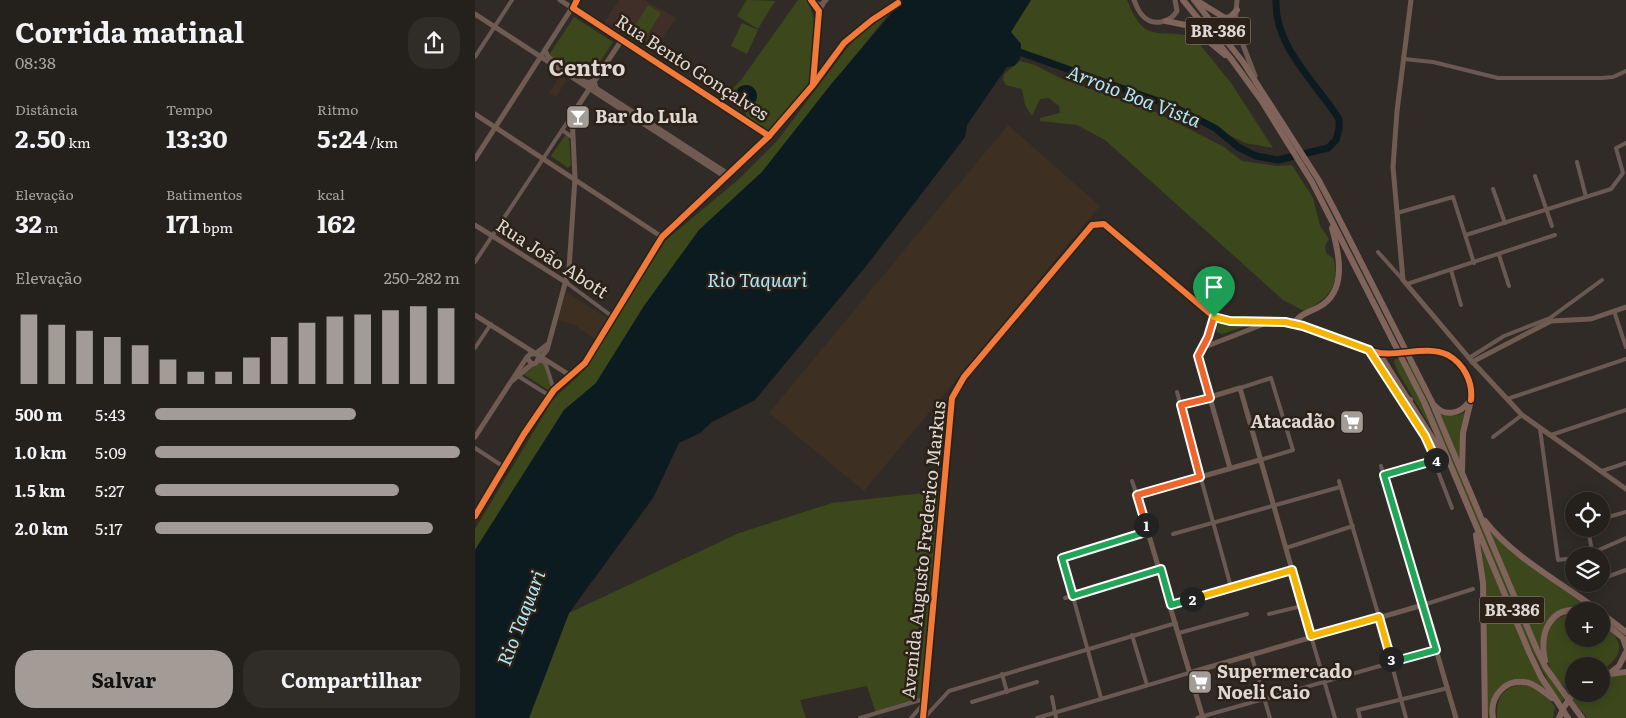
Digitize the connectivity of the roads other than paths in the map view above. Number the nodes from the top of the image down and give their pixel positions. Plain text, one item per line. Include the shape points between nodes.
1 (512, 0) edge
2 (560, 0) edge
3 (577, 0) edge
4 (1134, 0) edge
5 (1175, 0) edge
6 (1183, 0) edge
7 (1195, 0) edge
8 (1237, 0) edge
9 (1411, 0) edge
10 (812, 1) edge
11 (825, 2) edge
12 (898, 4) dead end
13 (573, 8) junction
14 (1237, 10) junction
15 (819, 12) junction
16 (475, 14) edge
17 (1166, 21) junction
18 (495, 27) junction
19 (621, 41) junction
20 (545, 50) junction
21 (475, 57) edge
22 (540, 57) junction
23 (1404, 59) junction
24 (1232, 60) junction
25 (1626, 71) edge
26 (594, 82) junction
27 (813, 85) junction
28 (1259, 85) junction
29 (588, 89) junction
30 (615, 104) junction
31 (475, 114) edge
32 (572, 115) junction
33 (1278, 121) junction
34 (495, 126) junction
35 (562, 130) junction
36 (572, 136) junction
37 (769, 136) junction
38 (1626, 143) edge
39 (1613, 144) dead end
40 (1616, 148) junction
41 (543, 157) junction
42 (475, 159) edge
43 (1577, 162) dead end
44 (575, 166) junction
45 (569, 174) junction
46 (1535, 176) dead end
47 (728, 177) junction
48 (575, 181) junction
49 (1315, 181) junction
50 (1493, 189) dead end
51 (1586, 197) junction
52 (1546, 210) junction
53 (1397, 213) junction
54 (1329, 217) junction
55 (1505, 223) junction
56 (475, 225) edge
57 (1552, 226) dead end
58 (1466, 235) junction
59 (1555, 235) dead end
60 (492, 236) junction
61 (662, 237) junction
62 (1379, 252) dead end
63 (1499, 255) junction
64 (475, 262) edge
65 (1474, 262) junction
66 (1451, 270) junction
67 (1602, 280) dead end
68 (1405, 282) junction
69 (567, 283) junction
70 (1509, 286) dead end
71 (1461, 306) dead end
72 (1626, 307) edge
73 (1614, 311) junction
74 (475, 315) edge
75 (613, 317) junction
76 (1214, 317) junction
77 (1550, 319) junction
78 (1268, 322) junction
79 (1291, 323) junction
80 (491, 324) junction
81 (1210, 332) junction
82 (1394, 334) junction
83 (1220, 340) junction
84 (523, 344) junction
85 (548, 344) junction
86 (1626, 347) edge
87 (475, 348) edge
88 (1202, 348) junction
89 (1369, 350) junction
90 (1379, 352) junction
91 (532, 355) junction
92 (543, 356) junction
93 (1626, 359) edge
94 (1471, 360) junction
95 (538, 361) junction
96 (1408, 362) junction
97 (531, 364) junction
98 (518, 376) junction
99 (571, 376) junction
100 (509, 384) junction
101 (1240, 388) junction
102 (554, 390) junction
103 (1177, 392) dead end
104 (1398, 394) junction
105 (550, 396) junction
106 (1210, 398) junction
107 (1507, 399) junction
108 (1471, 400) junction
109 (1410, 401) junction
110 (1432, 402) junction
111 (1181, 405) junction
112 (1626, 410) edge
113 (1522, 415) junction
114 (1540, 428) junction
115 (1551, 435) junction
116 (475, 437) edge
117 (1493, 437) dead end
118 (475, 448) edge
119 (1260, 460) junction
120 (1434, 461) junction
121 (1626, 463) edge
122 (1381, 466) dead end
123 (504, 467) junction
124 (1230, 468) junction
125 (1452, 469) junction
126 (1602, 471) junction
127 (1462, 474) junction
128 (1384, 475) junction
129 (1200, 477) junction
130 (1132, 481) dead end
131 (1339, 481) dead end
132 (1340, 487) junction
133 (1626, 489) edge
134 (1137, 495) junction
135 (1273, 506) junction
136 (1452, 508) dead end
137 (1626, 512) edge
138 (1479, 513) junction
139 (475, 516) edge
140 (1610, 516) edge
141 (1472, 517) junction
142 (1213, 524) junction
143 (1353, 526) junction
144 (1149, 531) junction
145 (1173, 534) dead end
146 (1626, 538) edge
147 (1607, 547) edge
148 (1286, 548) junction
149 (1565, 559) edge
150 (1161, 569) junction
151 (1292, 570) junction
152 (1626, 570) edge
153 (1610, 575) edge
154 (1231, 588) junction
155 (1473, 589) dead end
156 (1073, 596) junction
157 (1065, 598) dead end
158 (1586, 602) edge
159 (1171, 605) junction
160 (1423, 605) junction
161 (1302, 606) junction
162 (1565, 613) edge
163 (1247, 614) dead end
164 (1269, 614) dead end
165 (1379, 617) junction
166 (1610, 620) edge
167 (1175, 622) junction
168 (1610, 627) edge
169 (1626, 632) edge
170 (1179, 634) junction
171 (1132, 635) junction
172 (1311, 636) junction
173 (1626, 647) edge
174 (1088, 648) junction
175 (1436, 650) junction
176 (1626, 652) edge
177 (1251, 654) junction
178 (1392, 662) junction
179 (1546, 668) junction
180 (1189, 672) junction
181 (1626, 672) edge
182 (1610, 673) joint
183 (1002, 674) junction
184 (1325, 681) junction
185 (1037, 682) dead end
186 (1147, 685) junction
187 (1447, 688) junction
188 (1007, 692) junction
189 (1052, 697) dead end
190 (1101, 698) junction
191 (1264, 698) junction
192 (1401, 699) junction
193 (1555, 700) junction
194 (924, 701) junction
195 (972, 702) dead end
196 (1567, 702) edge
197 (1055, 713) junction
198 (1201, 717) edge
199 (860, 718) edge
200 (911, 718) edge
201 (923, 718) edge
202 (1037, 718) edge
203 (1056, 718) edge
204 (1270, 718) edge
205 (1335, 718) edge
206 (1360, 718) edge
207 (1406, 718) edge
208 (1456, 718) edge
209 (1485, 718) edge
210 (1493, 718) edge
211 (1559, 718) edge
212 (1568, 718) edge
213 (1582, 718) edge

1 - 18 street
2 - 13 street, Rua Bento Gonçalves
3 - 13 street
4 - 17 street via 1141,15 1149,21
5 - 17 street via 1177,11
6 - 24 highway, BR-386
7 - 14 highway via 1225,18
7 - 28 highway, BR-386
8 - 14 street
9 - 23 street
10 - 11 street via 818,5
10 - 15 street
11 - 15 street
12 - 27 street via 844,43
13 - 19 street, Rua Bento Gonçalves
13 - 20 street
14 - 28 street via 1235,24
15 - 27 street
16 - 18 street
17 - 24 highway via 1190,26
18 - 21 street
18 - 22 street
19 - 26 street
19 - 37 street, Rua Bento Gonçalves
20 - 22 street
20 - 26 street via 548,57 587,82
22 - 29 street
22 - 34 street
23 - 25 street via 1433,62 1507,79 1601,78
23 - 53 street via 1393,167
24 - 33 highway, BR-386
26 - 29 street
26 - 30 street via 594,87
27 - 37 street
28 - 33 highway, BR-386
29 - 30 street
29 - 32 street
30 - 47 street
31 - 34 street
32 - 35 street
32 - 36 street
33 - 49 highway, BR-386
34 - 41 street
34 - 42 street
35 - 36 street
35 - 41 street
36 - 44 street
37 - 47 street
38 - 40 street
39 - 40 street
40 - 51 street via 1623,173 1611,189
41 - 45 street
41 - 60 street
43 - 51 street
44 - 45 street
44 - 48 street
45 - 48 street
46 - 52 street
47 - 61 street
48 - 61 street
48 - 69 street
49 - 54 highway, BR-386
49 - 82 highway, BR-386
50 - 55 street
51 - 52 street
52 - 55 street
52 - 57 street
53 - 58 street via 1453,198
53 - 68 street
54 - 79 highway via 1339,254 1337,284 1323,304
54 - 82 highway, BR-386
55 - 58 street
56 - 60 street, Rua João Abott
58 - 65 street
59 - 63 street
60 - 64 street
60 - 69 street, Rua João Abott
61 - 75 street
62 - 68 street
63 - 65 street
63 - 70 street
65 - 66 street
66 - 68 street
66 - 71 street
67 - 77 street
68 - 94 street
69 - 75 street, Rua João Abott
69 - 85 street
72 - 73 street
73 - 77 street via 1591,319
73 - 86 street
74 - 80 street
75 - 99 street via 585,363
76 - 78 street via 1230,321
76 - 81 street
76 - 194 street, Avenida Augusto Frederico Markus via 1117,234 1098,223 1089,227 964,377 953,395 949,414
77 - 94 street
78 - 79 street
78 - 83 street
79 - 89 street
80 - 84 street
80 - 87 street
81 - 83 street
81 - 88 street
82 - 96 highway, BR-386
83 - 88 street
84 - 91 street
84 - 91 street
85 - 91 street
85 - 92 street
88 - 106 street via 1198,356
89 - 90 street
89 - 104 street
90 - 108 street via 1430,351 1447,355 1460,365 1471,382
90 - 109 highway
91 - 92 street
91 - 95 street
91 - 97 street via 528,362
91 - 100 street
92 - 95 street
92 - 99 street
93 - 107 street
94 - 107 street
95 - 97 street
95 - 102 street via 546,365
96 - 110 highway, BR-386
96 - 125 highway, BR-386
97 - 98 street
98 - 100 street
98 - 105 street
99 - 102 street
100 - 116 street
101 - 106 street
101 - 119 street
101 - 119 street via 1271,378 1293,450
102 - 105 street
103 - 111 street
104 - 109 highway
104 - 120 street via 1425,436 1437,462
105 - 123 street
106 - 111 street
106 - 124 street
107 - 113 street
108 - 110 highway via 1462,410 1451,412 1443,412
108 - 127 highway via 1463,433
109 - 125 highway
110 - 127 highway, BR-386
111 - 129 street
112 - 115 street
113 - 114 street
113 - 117 street
114 - 115 street
114 - 149 street via 1558,560
115 - 126 street
118 - 123 street
119 - 124 street
119 - 135 street
120 - 128 street
120 - 136 street
121 - 126 street
122 - 128 street
123 - 139 street
124 - 129 street
125 - 141 highway, BR-386
126 - 133 street
127 - 138 highway, BR-386
128 - 160 street
129 - 134 street
129 - 142 street
130 - 134 street
131 - 132 street
132 - 135 street
132 - 143 street
134 - 144 street
135 - 142 street
135 - 148 street
137 - 140 street
138 - 158 highway via 1496,535
138 - 179 highway, BR-386
141 - 193 highway, BR-386 via 1529,652
141 - 209 highway via 1482,574
142 - 145 street
142 - 154 street
143 - 148 street
143 - 165 street
144 - 150 street
144 - 156 street via 1062,557
146 - 147 street
148 - 151 street
150 - 156 street
150 - 159 street
151 - 154 street
151 - 161 street
152 - 153 street
154 - 159 street
155 - 160 street
156 - 157 street
156 - 174 street
159 - 167 street
160 - 165 street
160 - 175 street
161 - 164 street
161 - 172 street
162 - 179 highway via 1546,627 1542,644
163 - 170 street
165 - 172 street
165 - 178 street
166 - 169 highway
167 - 170 street
167 - 171 street
168 - 173 highway via 1623,638
170 - 180 street
171 - 174 street
171 - 186 street
172 - 177 street
172 - 184 street
174 - 183 street
174 - 190 street
175 - 178 street
175 - 187 street
176 - 182 highway
177 - 180 street
177 - 191 street
178 - 184 street
178 - 192 street
179 - 213 highway, BR-386
180 - 186 street
180 - 198 street
181 - 182 highway
183 - 188 street
183 - 201 street via 949,691
184 - 191 street
184 - 205 street
185 - 188 street
186 - 190 street
187 - 192 street
187 - 208 street
188 - 195 street
189 - 197 street
190 - 197 street
191 - 198 street
191 - 204 street
192 - 206 street via 1358,710
192 - 207 street
193 - 210 highway via 1533,685 1510,684 1496,697
193 - 212 highway, BR-386
194 - 199 street
194 - 200 street
194 - 201 street, Avenida Augusto Frederico Markus
196 - 211 highway
197 - 202 street
197 - 203 street

